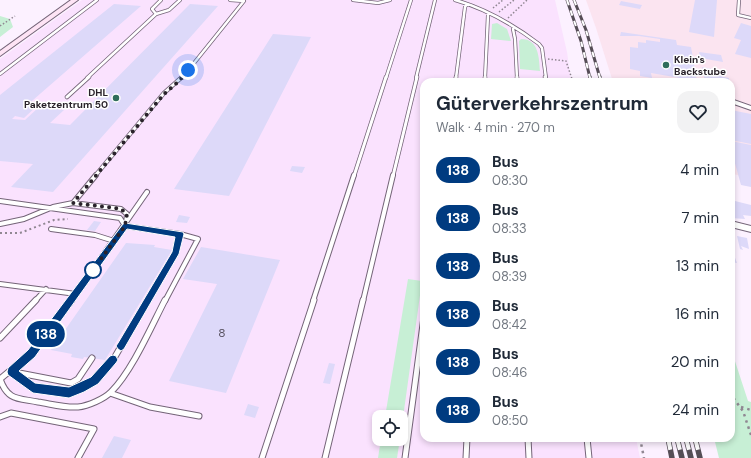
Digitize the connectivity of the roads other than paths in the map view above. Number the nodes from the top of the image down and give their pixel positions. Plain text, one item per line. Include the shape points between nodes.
1 (75, 0) edge
2 (96, 0) edge
3 (161, 0) edge
4 (180, 0) edge
5 (230, 0) edge
6 (353, 0) edge
7 (390, 0) edge
8 (411, 0) edge
9 (435, 0) edge
10 (455, 0) edge
11 (739, 0) edge
12 (467, 4) junction
13 (156, 14) junction
14 (486, 14) junction
15 (751, 18) edge
16 (512, 28) junction
17 (0, 54) edge
18 (0, 74) edge
19 (456, 78) edge
20 (485, 78) edge
21 (517, 78) edge
22 (545, 78) edge
23 (67, 97) dead end
24 (735, 102) edge
25 (751, 108) edge
26 (147, 192) dead end
27 (0, 201) edge
28 (73, 203) junction
29 (53, 207) junction
30 (0, 224) edge
31 (735, 225) edge
32 (125, 226) junction
33 (50, 229) dead end
34 (751, 229) edge
35 (180, 234) junction
36 (114, 241) junction
37 (0, 284) edge
38 (46, 289) junction
39 (76, 294) junction
40 (0, 338) edge
41 (420, 347) edge
42 (92, 358) dead end
43 (12, 372) junction
44 (0, 379) edge
45 (110, 393) junction
46 (199, 416) dead end
47 (0, 417) edge
48 (467, 442) edge
49 (528, 442) edge
50 (587, 442) edge
51 (78, 458) edge
52 (262, 458) edge
53 (325, 458) edge
54 (405, 458) edge
55 (466, 458) edge
56 (529, 458) edge
57 (589, 458) edge

1 - 17 main road
2 - 18 lane
3 - 13 lane via 152,9
4 - 13 lane via 170,10
5 - 28 lane via 244,1 179,81 164,94
6 - 7 lane via 378,3
8 - 52 lane
9 - 53 lane
10 - 12 lane
11 - 15 lane via 738,15
12 - 14 lane
12 - 19 lane
13 - 23 lane
14 - 16 lane
14 - 20 lane
16 - 21 lane
16 - 22 lane via 542,48
24 - 25 street
26 - 32 lane
27 - 29 lane
28 - 29 lane
28 - 32 lane via 121,209 127,214
29 - 30 lane via 24,219
29 - 32 lane via 120,218
31 - 34 street
32 - 35 lane
32 - 36 lane
33 - 36 lane via 96,235
35 - 43 lane via 176,252 113,360 94,380 69,392 33,388
35 - 45 lane via 198,239 125,374
36 - 39 lane
37 - 38 lane
38 - 39 lane
38 - 40 lane
39 - 43 lane via 32,353
41 - 54 lane
42 - 43 lane via 78,378 71,383
43 - 44 lane
44 - 45 lane via 4,390 12,397 65,406 78,407 90,404
45 - 46 lane via 150,407
47 - 51 lane via 12,413 94,429
48 - 55 lane
49 - 56 lane
50 - 57 lane

